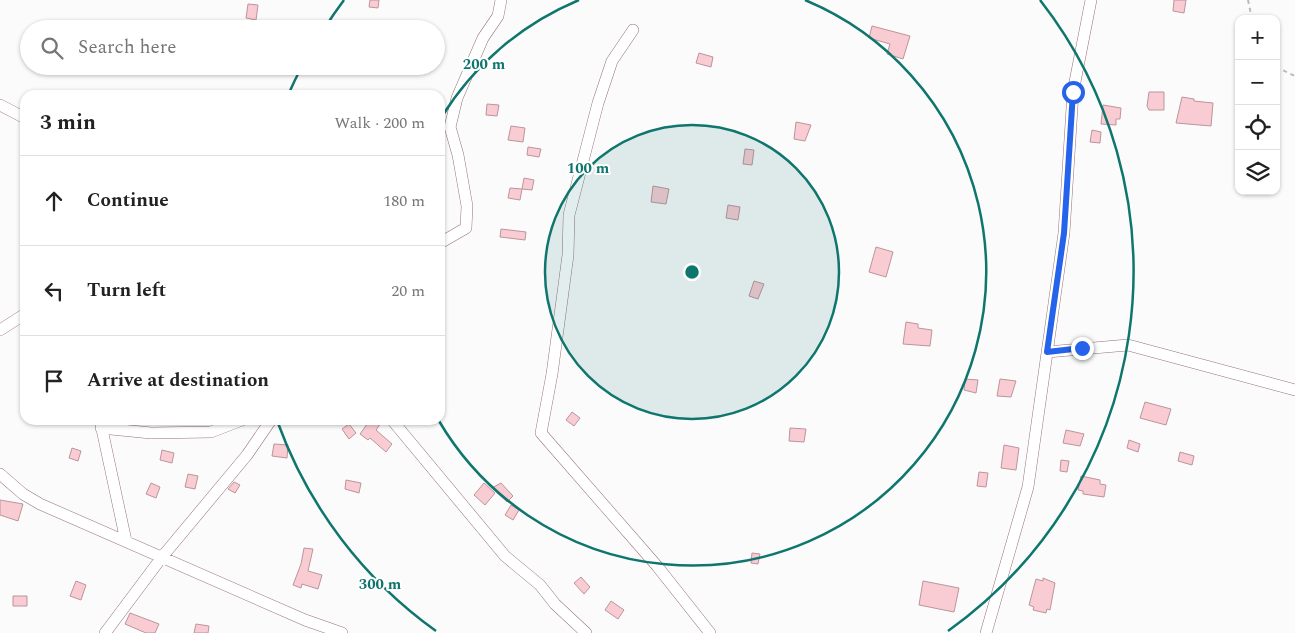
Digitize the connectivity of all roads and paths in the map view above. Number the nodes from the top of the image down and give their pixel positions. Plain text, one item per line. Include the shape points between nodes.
1 (501, 0) edge
2 (1091, 0) edge
3 (1248, 0) edge
4 (1251, 15) edge
5 (633, 30) dead end
6 (1280, 69) edge
7 (1295, 76) edge
8 (1, 104) edge
9 (20, 115) edge
10 (445, 240) edge
11 (20, 317) edge
12 (0, 330) edge
13 (1047, 352) junction
14 (1295, 390) edge
15 (100, 425) edge
16 (106, 425) edge
17 (229, 425) edge
18 (268, 425) edge
19 (396, 425) edge
20 (0, 474) edge
21 (126, 541) junction
22 (162, 557) junction
23 (105, 633) edge
24 (342, 633) edge
25 (586, 633) edge
26 (710, 633) edge
27 (986, 633) edge

1 - 10 street via 498,16 483,38 457,98 450,127 467,206 466,228
2 - 13 street via 1073,92 1064,233
3 - 4 path
5 - 26 street via 612,61 569,215 568,255 541,433 657,566
6 - 7 path
8 - 9 street
11 - 12 street
13 - 14 street via 1128,345
13 - 27 street via 1028,487
15 - 21 street
16 - 17 street via 151,433 211,432
18 - 22 street via 247,455
19 - 25 street via 505,556 540,584 555,604
20 - 21 street via 40,504
21 - 22 street
22 - 23 street
22 - 24 street

